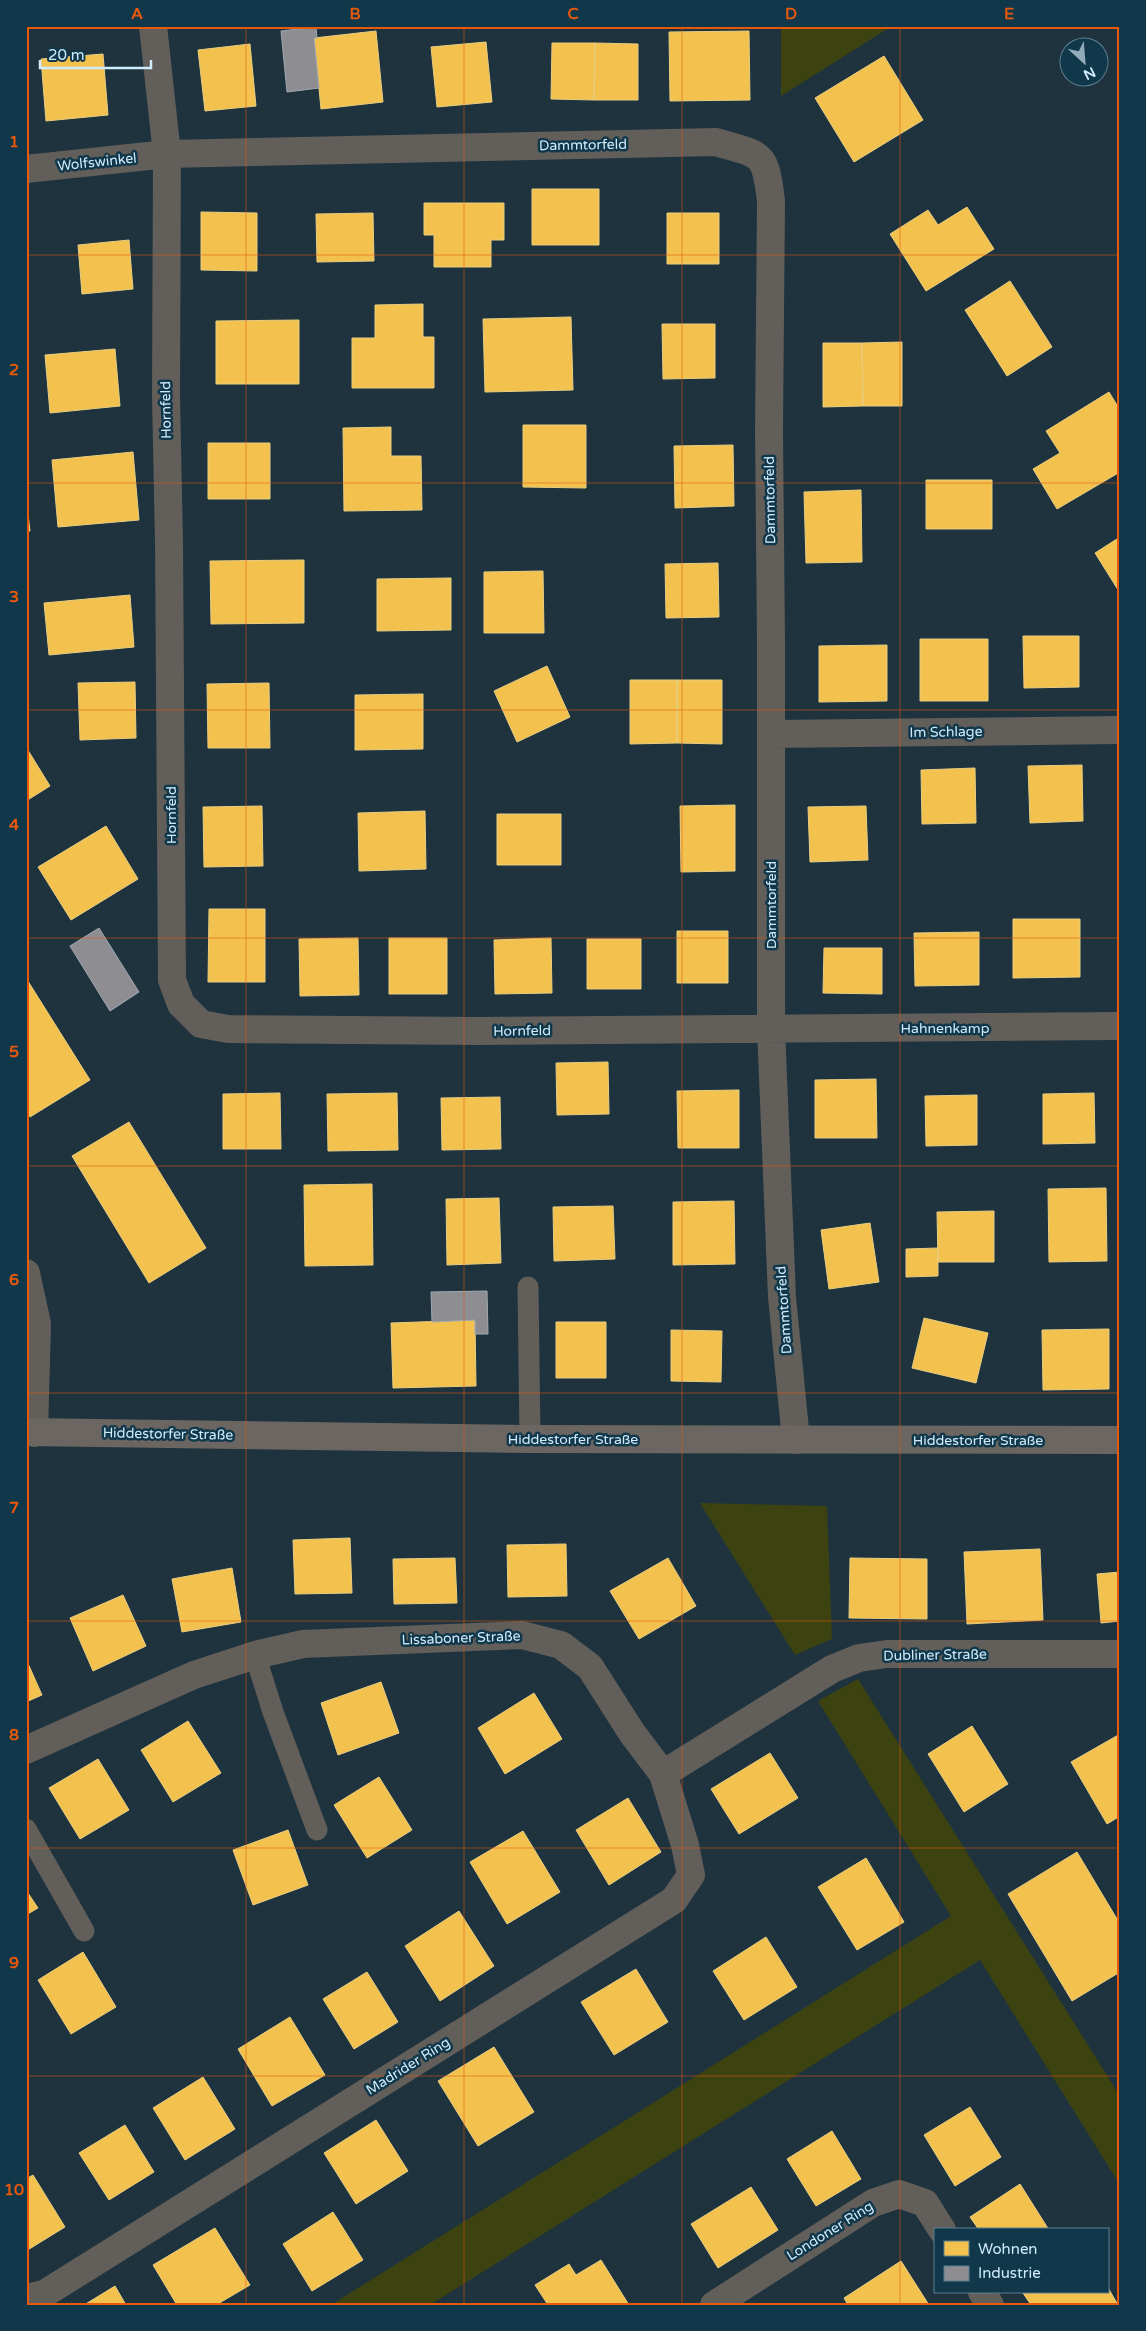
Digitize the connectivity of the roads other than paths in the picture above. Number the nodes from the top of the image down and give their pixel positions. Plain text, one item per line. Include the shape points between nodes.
1 (153, 26) edge
2 (167, 154) junction
3 (26, 169) edge
4 (1120, 730) edge
5 (772, 734) junction
6 (1120, 1026) edge
7 (771, 1028) junction
8 (26, 1272) edge
9 (528, 1287) dead end
10 (30, 1433) edge
11 (530, 1439) junction
12 (796, 1440) junction
13 (1120, 1440) edge
14 (1120, 1654) edge
15 (255, 1655) junction
16 (26, 1750) edge
17 (663, 1774) junction
18 (26, 1829) edge
19 (316, 1830) dead end
20 (84, 1931) dead end
21 (941, 2228) edge
22 (983, 2294) edge
23 (26, 2298) edge
24 (714, 2305) edge
25 (990, 2305) edge

1 - 2 street, Hornfeld
2 - 3 street, Wolfswinkel
2 - 5 street, Dammtorfeld via 716,142 756,154 767,169 771,201 768,430
2 - 7 street, Hornfeld via 172,980 181,1004 201,1024 228,1029
4 - 5 street, Im Schlage
5 - 7 street, Dammtorfeld
6 - 7 street, Hahnenkamp
7 - 12 street, Dammtorfeld via 782,1297
8 - 10 street via 37,1324
9 - 11 lane
10 - 11 street, Hiddestorfer Straße
11 - 12 street, Hiddestorfer Straße
12 - 13 street, Hiddestorfer Straße
14 - 17 street, Dubliner Straße via 887,1654 860,1658 832,1669
15 - 16 street, Lissaboner Straße via 194,1675
15 - 17 street, Lissaboner Straße via 303,1644 522,1635 560,1645 590,1667 632,1733
15 - 19 lane
17 - 23 street, Madrider Ring via 691,1875 674,1900 44,2294
18 - 20 lane
21 - 24 street, Londoner Ring via 925,2203 899,2194 873,2203
22 - 25 street

